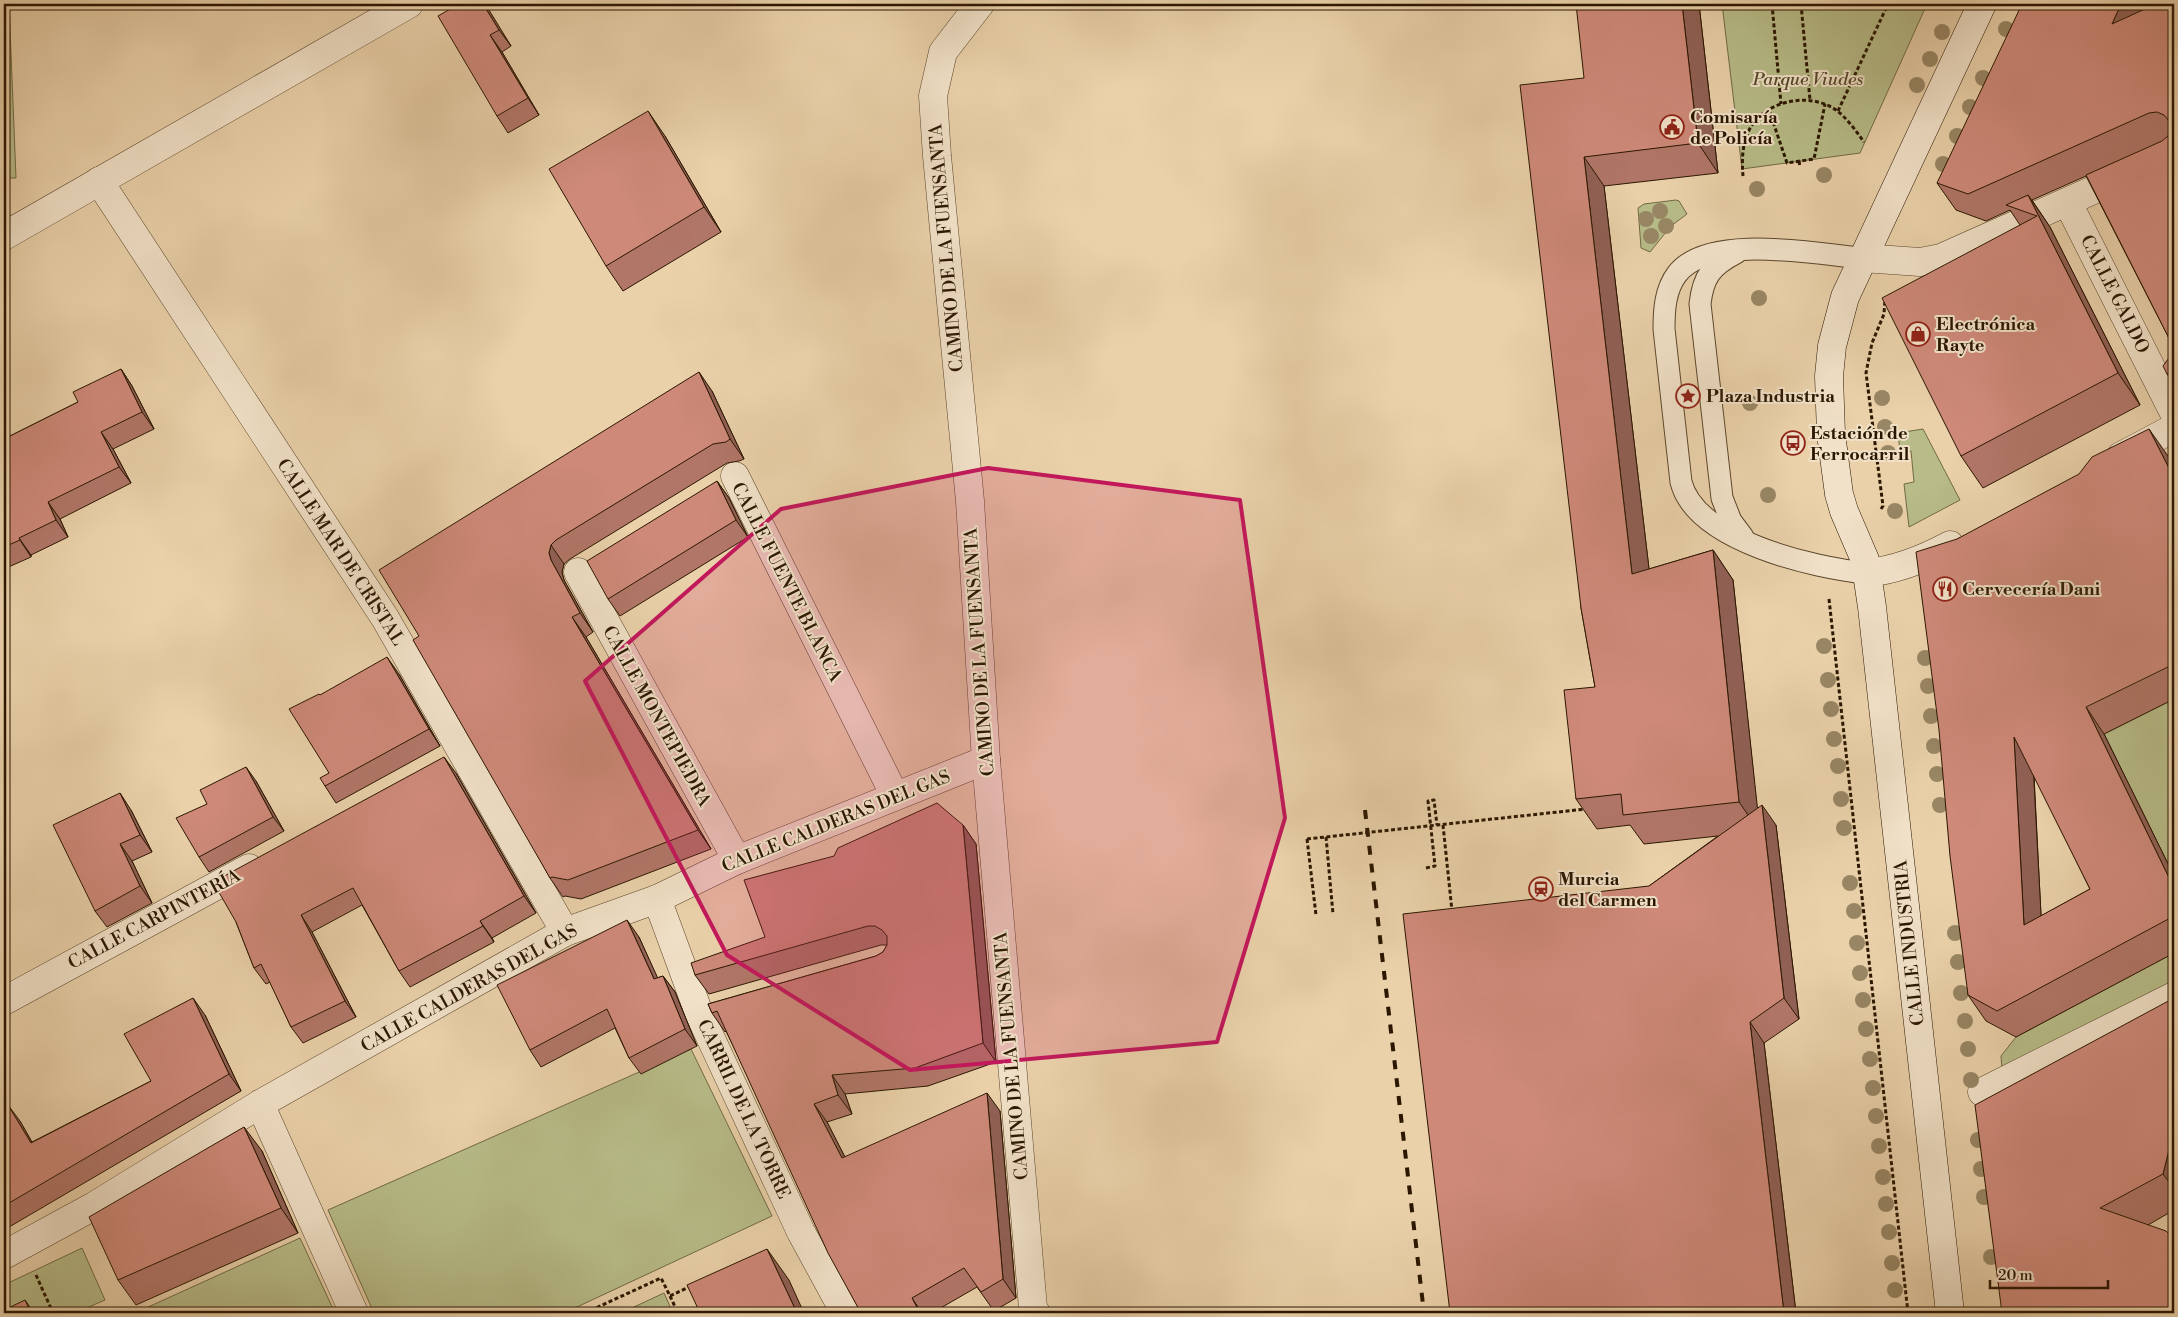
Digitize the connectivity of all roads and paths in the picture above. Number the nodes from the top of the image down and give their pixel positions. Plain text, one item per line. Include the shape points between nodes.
1 (409, 4) edge
2 (980, 4) edge
3 (1772, 4) edge
4 (1801, 4) edge
5 (1888, 4) edge
6 (1982, 4) edge
7 (1810, 100) junction
8 (1781, 104) junction
9 (1825, 104) junction
10 (1768, 110) junction
11 (1838, 111) junction
12 (1864, 142) dead end
13 (2174, 154) edge
14 (1799, 161) junction
15 (1800, 167) dead end
16 (1743, 176) dead end
17 (100, 181) junction
18 (2068, 203) junction
19 (4, 236) edge
20 (1743, 249) junction
21 (1862, 258) junction
22 (2174, 413) edge
23 (2174, 428) edge
24 (2096, 469) edge
25 (710, 491) edge
26 (1974, 533) edge
27 (1750, 543) junction
28 (602, 556) edge
29 (1867, 573) junction
30 (462, 752) junction
31 (986, 760) junction
32 (436, 766) edge
33 (895, 796) junction
34 (1590, 808) edge
35 (1437, 825) junction
36 (1442, 825) junction
37 (1326, 837) junction
38 (272, 855) edge
39 (737, 860) junction
40 (1426, 868) dead end
41 (657, 899) junction
42 (1333, 914) dead end
43 (1316, 915) dead end
44 (1453, 920) edge
45 (566, 932) junction
46 (2174, 996) edge
47 (4, 1000) edge
48 (727, 1005) edge
49 (699, 1013) junction
50 (1982, 1092) dead end
51 (260, 1104) junction
52 (13, 1250) edge
53 (696, 1284) edge
54 (670, 1296) junction
55 (1030, 1311) edge
56 (53, 1313) edge
57 (354, 1313) edge
58 (585, 1313) edge
59 (678, 1313) edge
60 (845, 1313) edge
61 (1950, 1313) edge

1 - 17 street
2 - 31 street, CAMINO DE LA FUENSANTA via 943,52 933,96 970,501
3 - 8 path
4 - 7 path
5 - 11 path
6 - 21 street
7 - 8 path
7 - 9 path
8 - 10 path
9 - 11 path
9 - 14 path via 1814,159
10 - 14 path via 1787,163
10 - 16 path via 1754,124 1745,141
11 - 12 path
13 - 18 street
14 - 15 path
17 - 19 street
17 - 30 street, CALLE MAR DE CRISTAL via 385,618
18 - 21 street via 1931,261
18 - 22 street, CALLE GALDO
20 - 21 lane
20 - 27 lane via 1717,264 1709,273 1702,287 1700,304 1722,498 1731,521
20 - 27 lane via 1714,252 1684,266 1668,290 1664,329 1684,493 1699,513
21 - 29 street via 1836,326 1829,384 1831,434 1840,494
23 - 24 street
25 - 33 street, CALLE FUENTE BLANCA via 736,476
26 - 29 street via 1922,560
27 - 29 lane via 1793,560
28 - 39 street, CALLE MONTEPIEDRA via 578,572
29 - 61 street, CALLE INDUSTRIA
30 - 32 street
30 - 45 street, CALLE MAR DE CRISTAL
31 - 33 street, CALLE CALDERAS DEL GAS
31 - 55 street, CAMINO DE LA FUENSANTA
33 - 39 street, CALLE CALDERAS DEL GAS
34 - 36 path, bridge
35 - 36 path, bridge
35 - 37 path, bridge
35 - 40 path via 1434,800 1428,800 1436,866
36 - 44 path
37 - 42 path
37 - 43 path, bridge via 1307,839
38 - 47 street, CALLE CARPINTERÍA
39 - 41 street, CALLE CALDERAS DEL GAS
41 - 45 street, CALLE CALDERAS DEL GAS
41 - 49 street, CARRIL DE LA TORRE
45 - 51 street, CALLE CALDERAS DEL GAS
46 - 50 street
48 - 49 street
49 - 60 street, CARRIL DE LA TORRE via 801,1232
51 - 52 street, CALLE CALDERAS DEL GAS via 94,1206
51 - 57 street
52 - 56 path
53 - 54 path
54 - 58 path via 660,1278
54 - 59 path

